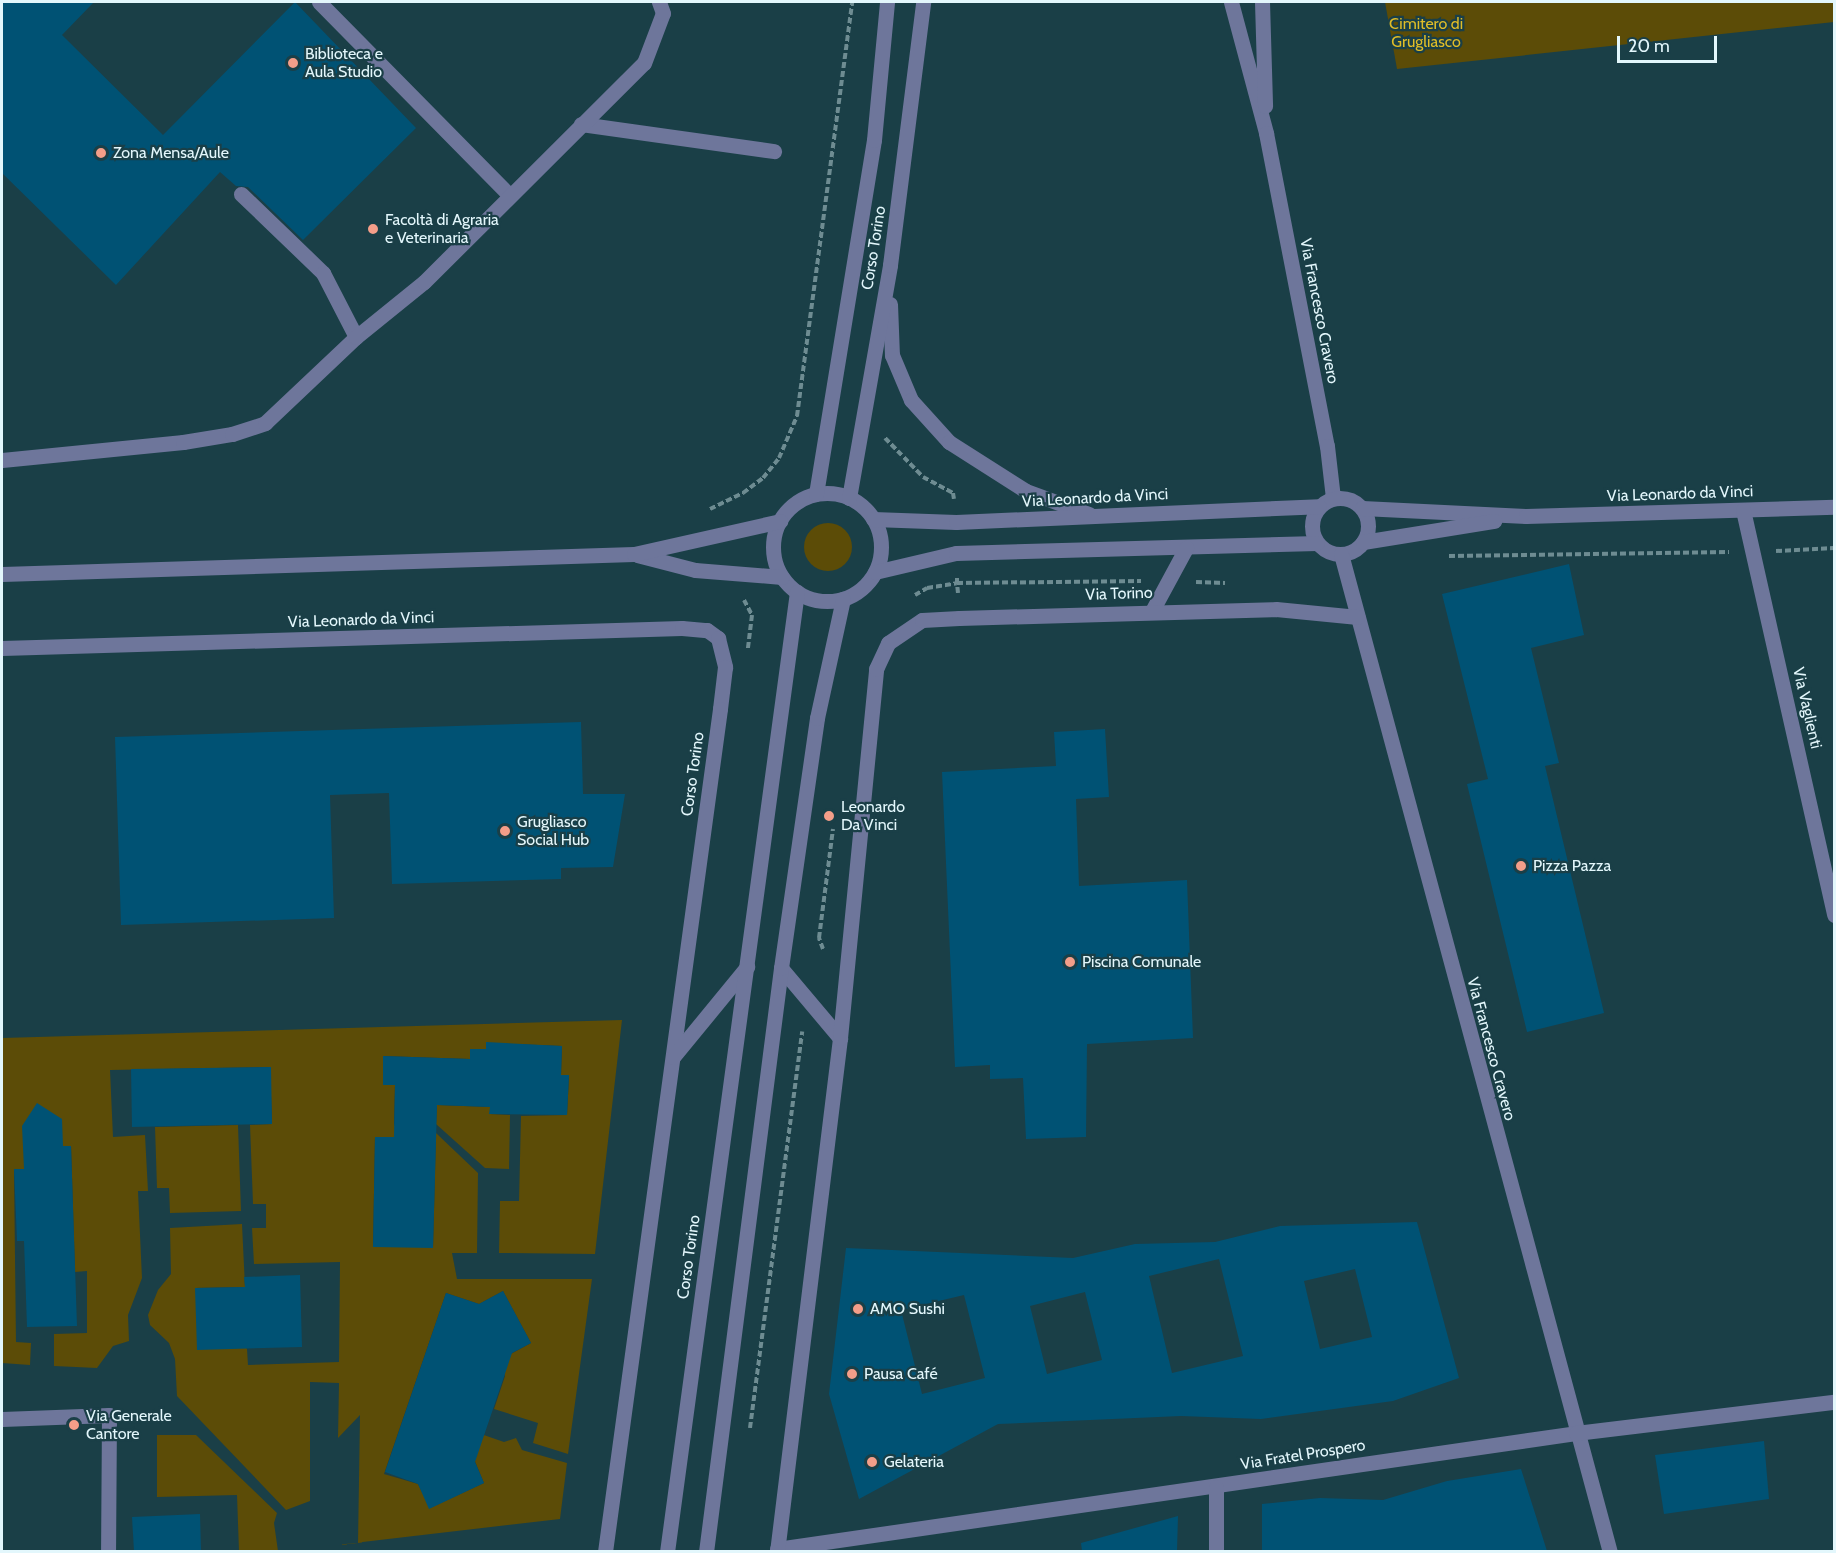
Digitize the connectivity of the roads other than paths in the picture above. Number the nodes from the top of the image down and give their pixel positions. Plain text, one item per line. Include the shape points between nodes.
1 (320, 2) edge
2 (659, 2) edge
3 (887, 2) edge
4 (923, 2) edge
5 (1231, 2) edge
6 (1262, 2) edge
7 (581, 124) junction
8 (1266, 133) junction
9 (774, 151) dead end
10 (241, 194) dead end
11 (510, 196) junction
12 (890, 265) junction
13 (356, 337) junction
14 (2, 460) edge
15 (816, 494) junction
16 (849, 498) junction
17 (1333, 498) junction
18 (1319, 506) junction
19 (1834, 507) edge
20 (1362, 508) junction
21 (1743, 510) junction
22 (1096, 516) junction
23 (1526, 516) junction
24 (873, 519) junction
25 (780, 521) junction
26 (1364, 542) junction
27 (1317, 543) junction
28 (1186, 548) junction
29 (634, 554) junction
30 (1341, 554) junction
31 (875, 572) junction
32 (2, 574) edge
33 (782, 577) junction
34 (797, 592) junction
35 (843, 599) junction
36 (1152, 611) junction
37 (1358, 617) junction
38 (718, 638) joint
39 (2, 648) edge
40 (1834, 915) edge
41 (747, 967) junction
42 (781, 968) junction
43 (840, 1038) junction
44 (672, 1058) junction
45 (1834, 1402) edge
46 (2, 1419) edge
47 (1576, 1432) junction
48 (1216, 1487) junction
49 (777, 1550) edge
50 (108, 1551) edge
51 (605, 1551) edge
52 (667, 1551) edge
53 (706, 1551) edge
54 (1216, 1551) edge
55 (1610, 1551) edge

1 - 11 street
2 - 7 street via 663,13 644,63
3 - 15 street, Corso Torino via 874,140
4 - 12 street, Corso Torino
5 - 8 street, Via Francesco Cravero
6 - 8 street, Via Francesco Cravero
7 - 9 street
7 - 11 street
8 - 17 street, Via Francesco Cravero via 1327,446
10 - 13 street via 323,273
11 - 13 street via 424,282
12 - 16 street, Corso Torino
12 - 22 street via 892,355 911,400 949,442 1016,485
13 - 14 street via 265,423 231,434 183,442
15 - 16 street
15 - 25 street via 800,501
16 - 24 street
17 - 18 street
17 - 20 street via 1350,499
18 - 22 street, Via Leonardo da Vinci
18 - 27 street via 1312,531
19 - 21 street, Via Leonardo da Vinci
20 - 23 street, Via Leonardo da Vinci
20 - 26 street via 1368,520
21 - 23 street, Via Leonardo da Vinci
21 - 40 street, Via Vaglienti
22 - 24 street, Via Leonardo da Vinci via 956,522
23 - 26 street, Via Leonardo da Vinci
24 - 31 street via 880,537
25 - 29 street
25 - 33 street via 774,550
26 - 30 street
27 - 28 street
27 - 30 street
28 - 31 street via 956,553
28 - 36 street
29 - 32 street
29 - 33 street via 695,570
30 - 37 street, Via Francesco Cravero
31 - 35 street via 866,585
33 - 34 street
34 - 35 street via 813,599
34 - 41 street, Corso Torino
35 - 42 street via 817,718
36 - 37 street, Via Torino via 1276,609
36 - 43 street, Via Torino via 922,620 888,643 876,669
37 - 47 street, Via Francesco Cravero
38 - 39 street, Via Leonardo da Vinci via 707,630 682,628
38 - 44 street, Corso Torino via 725,667
41 - 44 street
41 - 52 street, Corso Torino
42 - 43 street
42 - 53 street
43 - 49 street
44 - 51 street, Corso Torino
45 - 47 street, Via Fratel Prospero
46 - 50 street via 109,1415
47 - 48 street, Via Fratel Prospero
47 - 55 street, Via Francesco Cravero
48 - 49 street, Via Fratel Prospero
48 - 54 street

